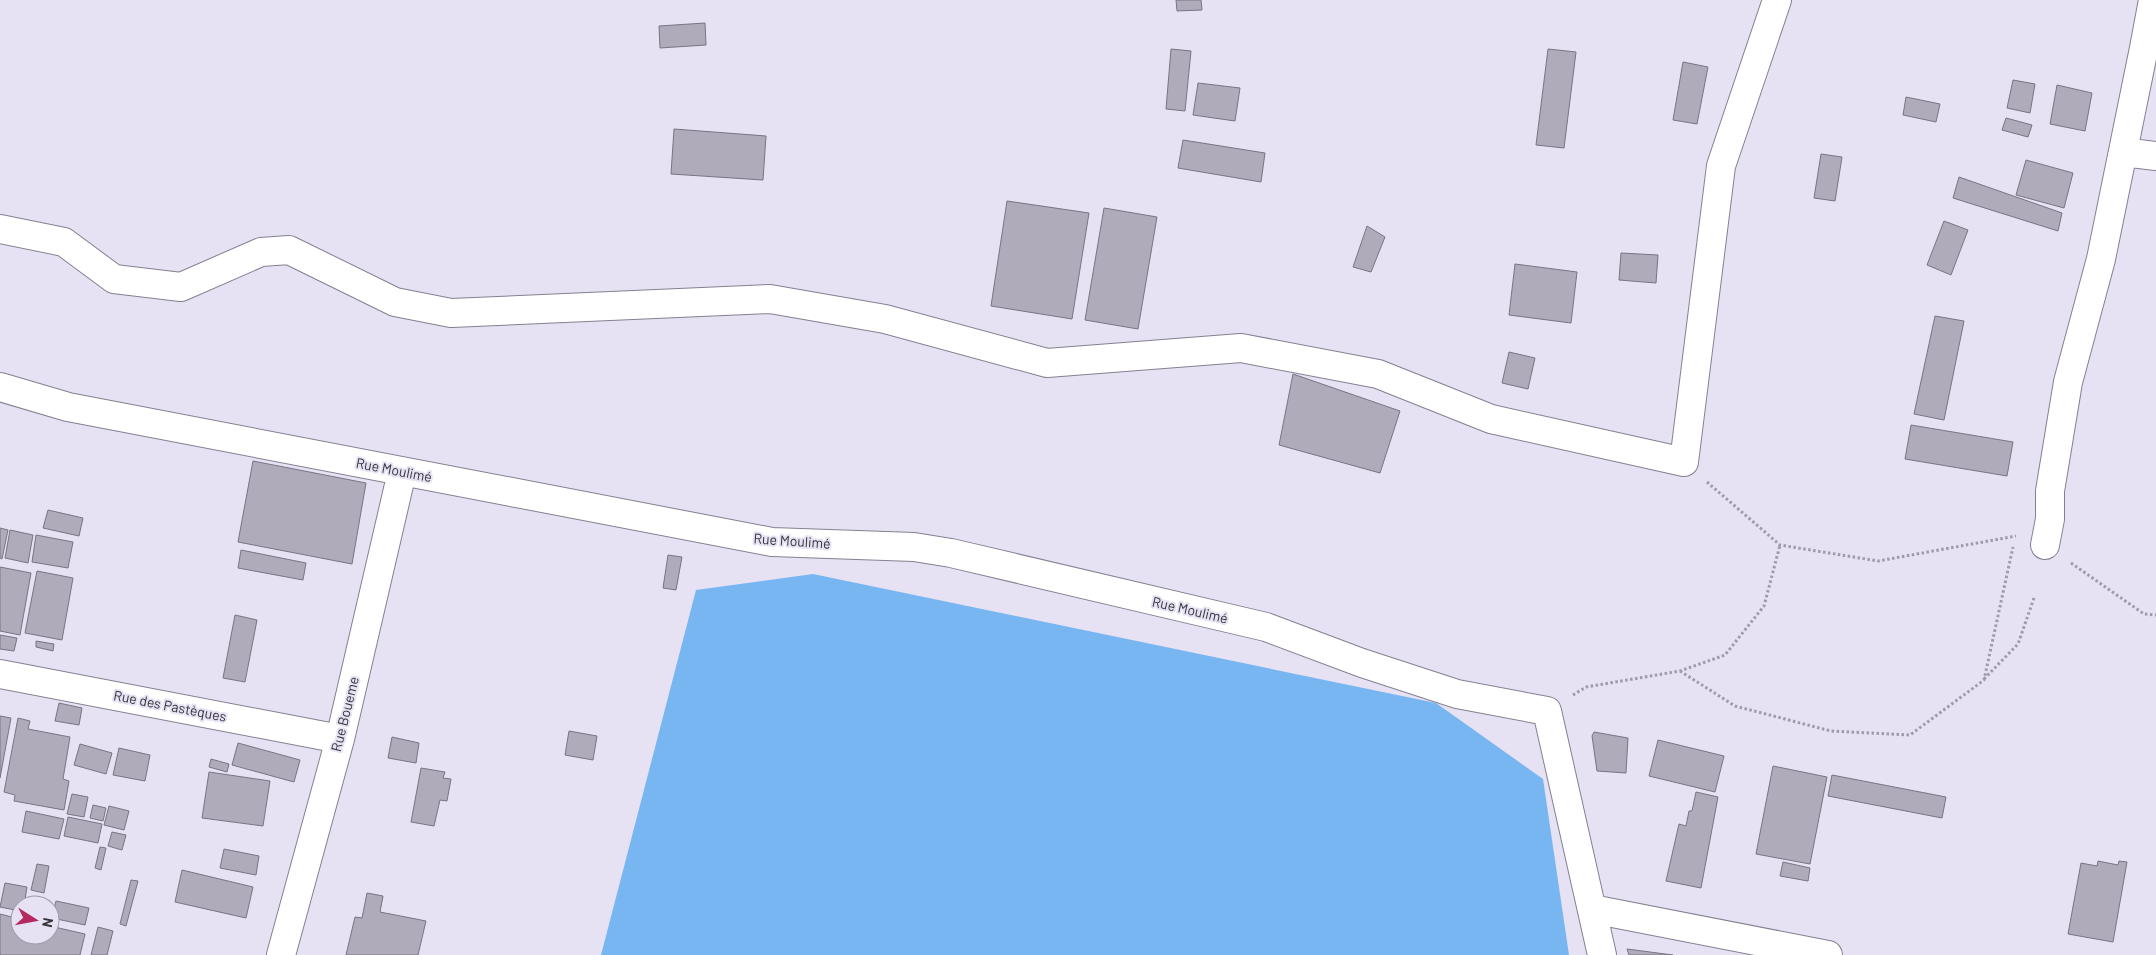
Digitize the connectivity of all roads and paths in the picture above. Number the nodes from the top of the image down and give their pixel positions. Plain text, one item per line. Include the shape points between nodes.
1 (1777, 0) edge
2 (2153, 0) edge
3 (2123, 152) junction
4 (2156, 156) edge
5 (0, 229) edge
6 (0, 387) edge
7 (1684, 462) junction
8 (402, 472) junction
9 (2015, 536) junction
10 (1780, 545) junction
11 (2045, 545) junction
12 (2034, 598) dead end
13 (2156, 615) edge
14 (1680, 671) junction
15 (0, 674) edge
16 (1984, 680) junction
17 (1547, 711) junction
18 (340, 739) junction
19 (1592, 909) junction
20 (281, 955) edge
21 (1602, 955) edge
22 (1828, 955) edge

1 - 7 street via 1721,166
2 - 3 street
3 - 4 street
3 - 11 street via 2101,258 2068,382 2050,491 2050,519
5 - 7 street via 64,242 114,279 181,287 261,252 289,250 395,302 451,313 770,299 885,319 1047,363 1241,348 1378,374 1492,419
6 - 8 street, Rue Moulimé via 68,407
7 - 10 path
8 - 17 street, Rue Moulimé via 772,542 914,547 951,554 1266,627 1457,694
8 - 18 street, Rue Boueme
9 - 10 path via 1878,561
9 - 11 path
9 - 16 path
10 - 14 path via 1764,606 1725,655
11 - 13 path via 2144,614
12 - 16 path via 2018,644
14 - 16 path via 1735,706 1831,732 1910,735
14 - 17 path via 1586,687
15 - 18 street, Rue des Pastèques
17 - 19 street
18 - 20 street, Rue Boueme
19 - 21 street
19 - 22 street

